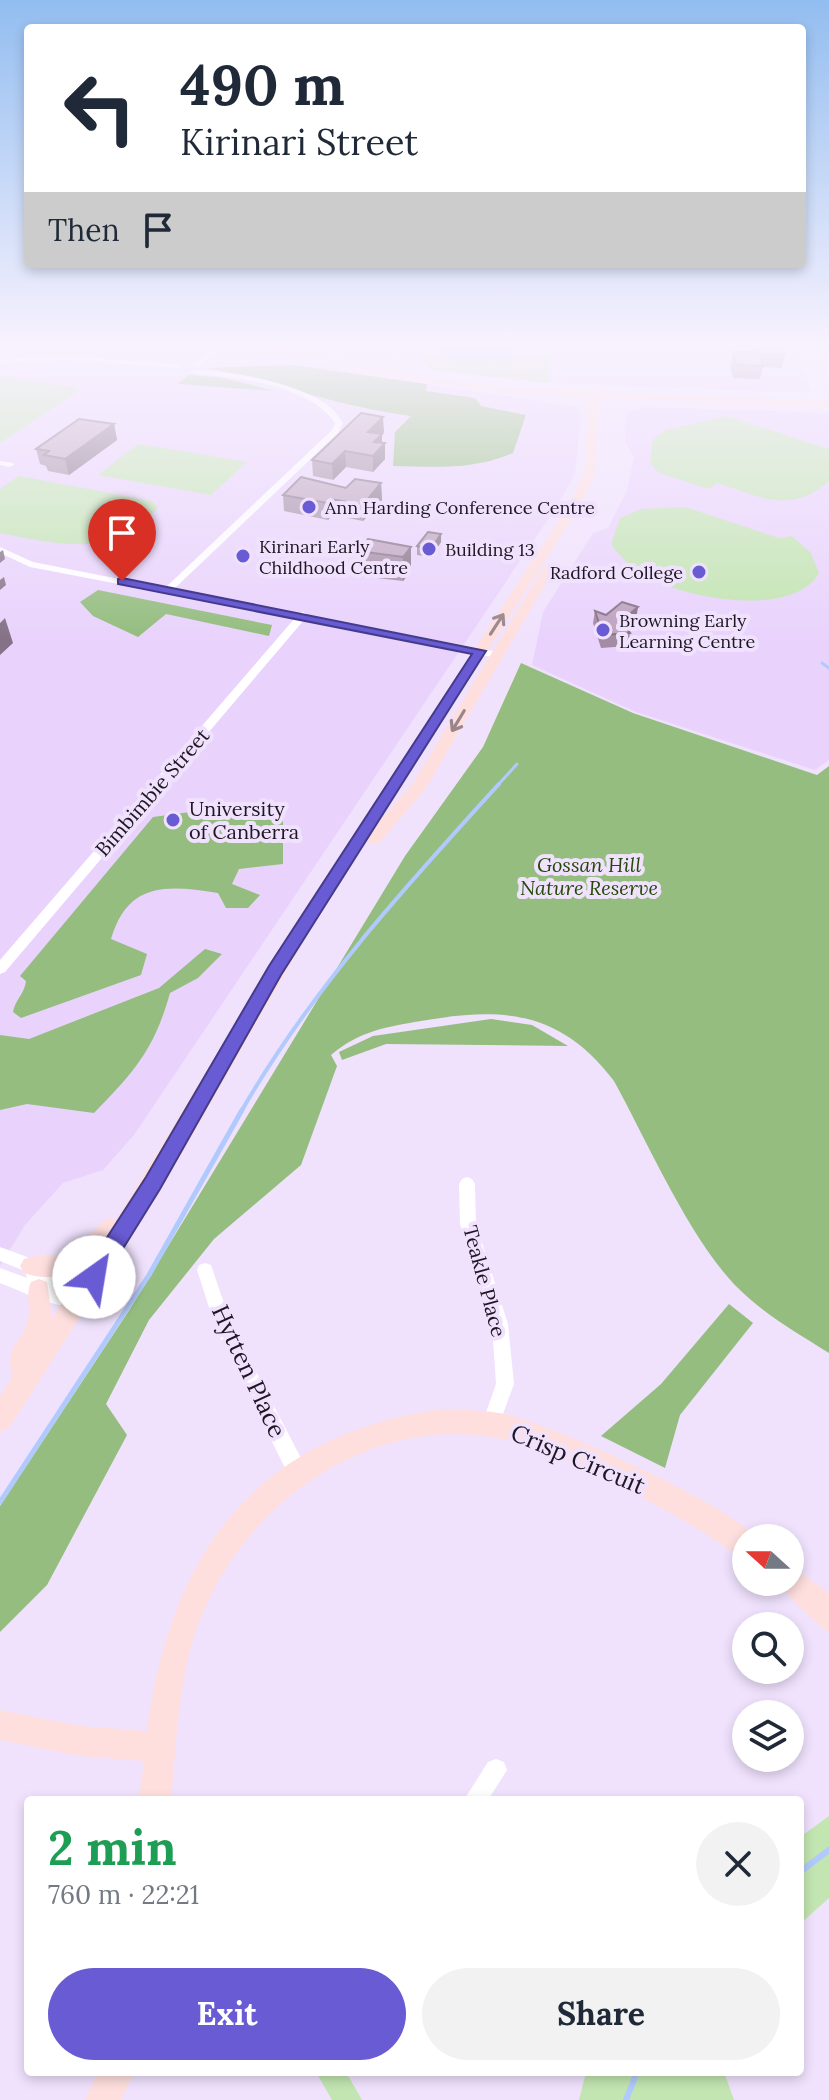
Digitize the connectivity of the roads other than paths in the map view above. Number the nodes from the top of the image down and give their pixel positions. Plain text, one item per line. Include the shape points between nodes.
1 (323, 442) edge
2 (592, 442) edge
3 (605, 454) dead end
4 (0, 463) edge
5 (10, 465) dead end
6 (0, 552) edge
7 (594, 572) dead end
8 (546, 574) junction
9 (168, 590) junction
10 (303, 615) junction
11 (488, 653) junction
12 (0, 969) edge
13 (153, 1183) junction
14 (467, 1184) dead end
15 (0, 1254) edge
16 (32, 1266) junction
17 (205, 1270) dead end
18 (0, 1275) edge
19 (39, 1290) junction
20 (79, 1300) junction
21 (25, 1382) junction
22 (0, 1419) edge
23 (491, 1424) junction
24 (297, 1471) junction
25 (732, 1534) edge
26 (804, 1590) edge
27 (829, 1618) edge
28 (0, 1725) edge
29 (160, 1747) junction
30 (496, 1770) dead end
31 (155, 1796) edge
32 (478, 1796) edge
33 (114, 2076) edge
34 (103, 2100) edge

1 - 9 street
11 -> 2 street via 578,498 590,472
3 - 8 street via 590,500
4 - 5 street
6 - 9 street via 30,564
7 - 8 street
8 - 11 street
9 - 10 street
10 - 11 street
10 - 12 street, Bimbimbie Street
11 - 13 street via 418,788 312,911
13 - 16 street via 133,1195 86,1258 68,1266
13 - 20 street
14 - 23 street, Teakle Place via 468,1224 500,1324 505,1384
15 - 16 street
16 - 20 street via 34,1276 68,1287
17 - 24 street, Hytten Place via 222,1323
18 - 19 street
19 - 20 street
19 - 21 street via 40,1321 20,1358
20 - 21 street
21 - 22 street
23 - 24 street, Crisp Circuit via 402,1426 359,1437
23 - 25 street, Crisp Circuit via 597,1465 716,1521
24 - 29 street, Crisp Circuit via 261,1503 215,1559 189,1609 167,1692
26 - 27 street
28 - 29 street via 80,1741
29 - 31 street, Crisp Circuit
30 - 32 street
33 - 34 street

